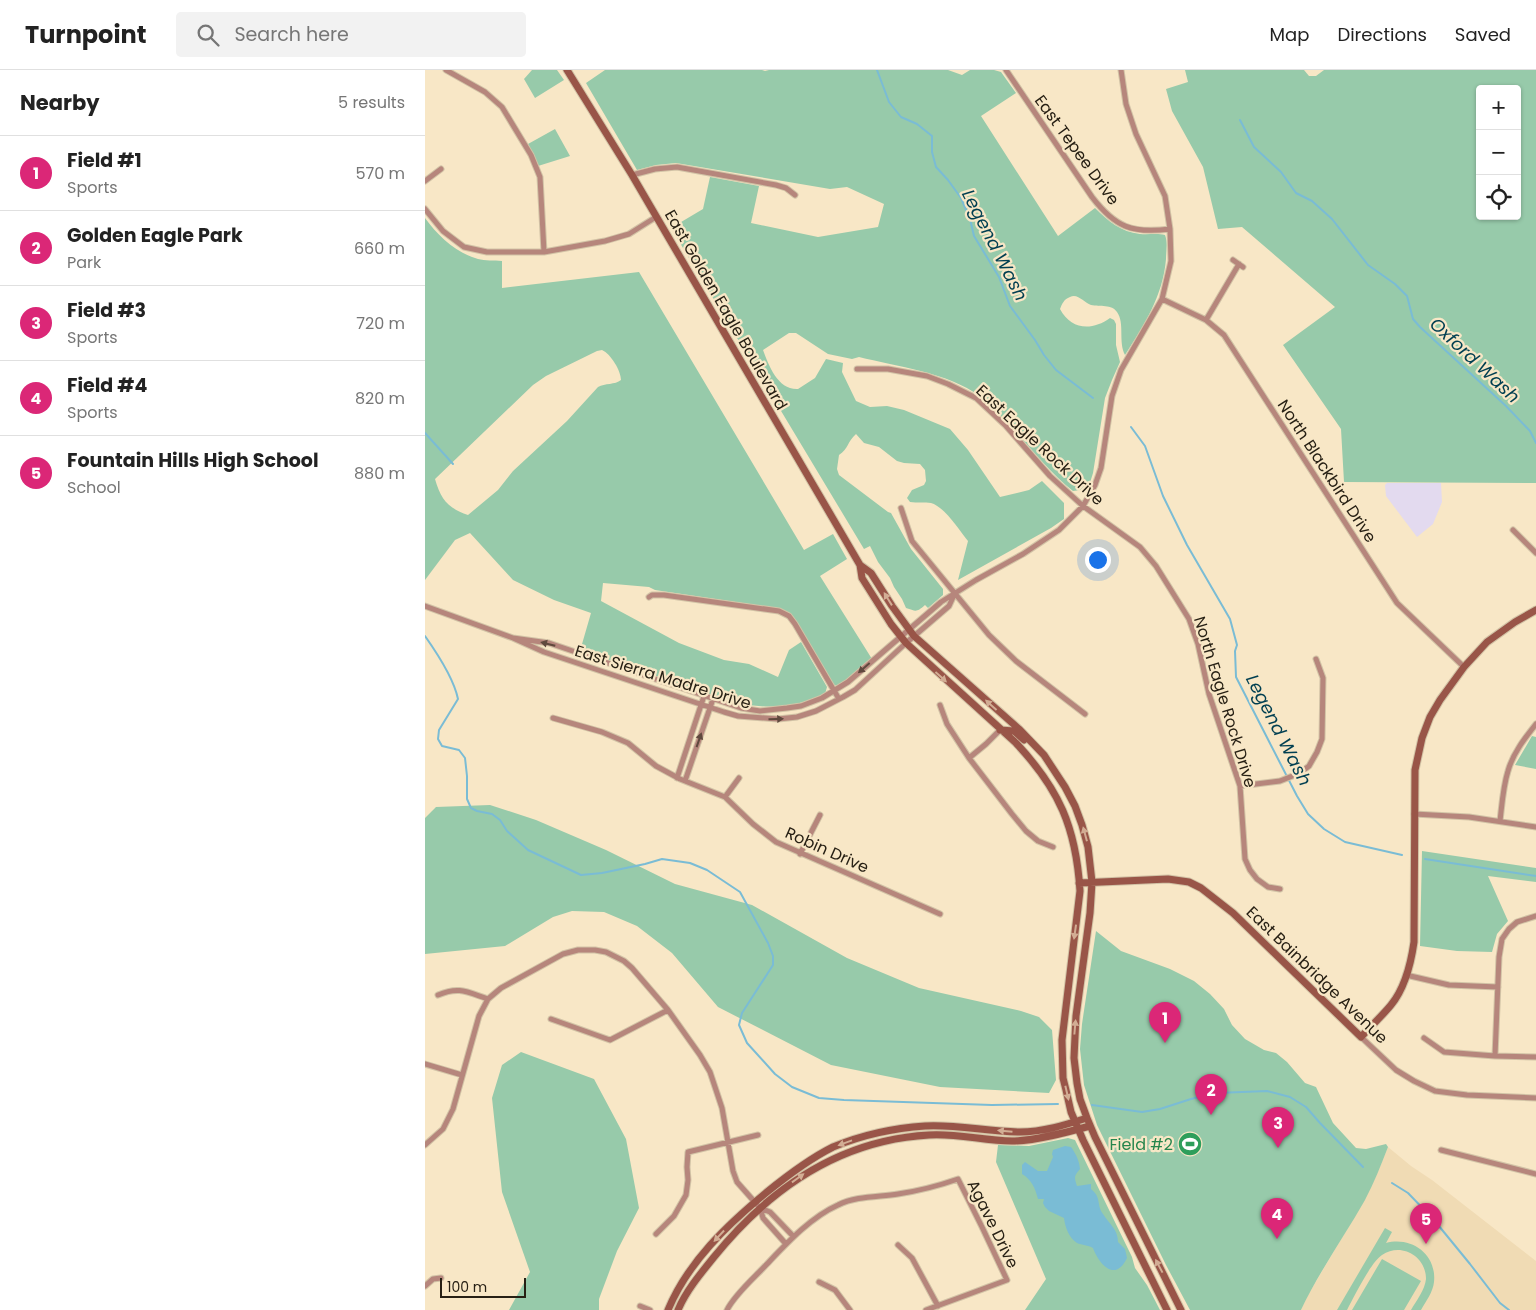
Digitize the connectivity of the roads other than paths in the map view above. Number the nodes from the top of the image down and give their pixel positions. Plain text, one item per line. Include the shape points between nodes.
1 (446, 70) edge
2 (567, 70) edge
3 (1007, 70) edge
4 (1121, 70) edge
5 (442, 170) dead end
6 (632, 175) junction
7 (425, 181) edge
8 (795, 195) dead end
9 (425, 209) edge
10 (656, 217) junction
11 (1170, 229) junction
12 (545, 252) junction
13 (1233, 260) dead end
14 (1162, 299) junction
15 (1206, 320) junction
16 (857, 369) dead end
17 (1083, 506) junction
18 (901, 508) dead end
19 (1513, 530) dead end
20 (1140, 547) joint
21 (1536, 553) edge
22 (860, 565) junction
23 (955, 594) junction
24 (649, 597) dead end
25 (425, 606) edge
26 (1536, 610) edge
27 (912, 633) junction
28 (901, 636) junction
29 (513, 638) junction
30 (906, 643) junction
31 (1316, 659) dead end
32 (1464, 667) junction
33 (833, 691) junction
34 (704, 696) junction
35 (713, 699) junction
36 (839, 699) junction
37 (701, 704) junction
38 (940, 705) dead end
39 (711, 707) junction
40 (1085, 714) dead end
41 (553, 718) dead end
42 (1536, 724) edge
43 (1000, 730) junction
44 (1044, 755) junction
45 (969, 758) junction
46 (677, 778) junction
47 (739, 778) dead end
48 (685, 781) junction
49 (1240, 786) junction
50 (725, 797) junction
51 (1414, 814) junction
52 (820, 815) dead end
53 (1500, 821) junction
54 (1536, 827) edge
55 (1053, 847) dead end
56 (800, 854) junction
57 (1092, 882) junction
58 (1079, 883) junction
59 (1279, 889) dead end
60 (940, 914) dead end
61 (1536, 916) edge
62 (1406, 975) junction
63 (1498, 987) junction
64 (438, 996) dead end
65 (488, 999) junction
66 (667, 1010) junction
67 (551, 1018) dead end
68 (1361, 1037) junction
69 (1424, 1038) dead end
70 (1495, 1056) junction
71 (1536, 1057) edge
72 (425, 1064) edge
73 (462, 1075) junction
74 (1536, 1098) edge
75 (1087, 1118) junction
76 (1075, 1122) junction
77 (1090, 1126) junction
78 (1078, 1129) junction
79 (758, 1135) dead end
80 (729, 1141) junction
81 (425, 1145) edge
82 (1441, 1150) dead end
83 (1536, 1174) edge
84 (757, 1205) junction
85 (656, 1234) dead end
86 (793, 1236) junction
87 (786, 1244) junction
88 (898, 1245) dead end
89 (441, 1278) dead end
90 (819, 1282) dead end
91 (425, 1286) edge
92 (640, 1306) dead end
93 (937, 1306) junction
94 (650, 1310) edge
95 (668, 1310) edge
96 (678, 1310) edge
97 (727, 1310) edge
98 (850, 1310) edge
99 (926, 1310) edge
100 (1167, 1310) edge
101 (1181, 1310) edge

1 - 12 street via 485,92 502,107 531,155 539,177
2 - 6 street, East Golden Eagle Boulevard
3 - 11 street, East Tepee Drive via 1104,212 1131,229
4 - 11 street via 1126,104 1136,134 1165,196
5 - 7 street
6 - 8 street via 677,167 776,184
6 - 10 street, East Golden Eagle Boulevard
9 - 12 street via 443,231 464,247 487,252
10 - 12 street via 629,234
10 - 22 street, East Golden Eagle Boulevard
11 - 14 street via 1171,261
13 - 15 street via 1241,265
14 - 15 street, North Blackbird Drive
14 - 17 street via 1121,370 1112,396 1101,468
15 - 32 street, North Blackbird Drive via 1224,335 1397,603
16 - 17 street, East Eagle Rock Drive via 888,369 927,376 976,398
17 - 20 street, East Eagle Rock Drive
17 - 23 street via 1059,530
18 - 23 street via 912,541
19 - 21 street
20 - 49 street, North Eagle Rock Drive via 1156,566 1189,619 1209,694
27 -> 22 street, East Golden Eagle Boulevard via 871,573
22 - 28 street, East Golden Eagle Boulevard via 862,578
23 - 27 street via 949,606
23 - 40 street via 989,635 1017,661
24 - 33 street via 664,594 779,611 789,616
25 - 29 street, East Sierra Madre Drive
26 - 32 street via 1487,642
27 - 28 street, East Sierra Madre Drive
27 - 30 street, East Sierra Madre Drive
44 -> 27 street, East Golden Eagle Boulevard
28 - 30 street, East Golden Eagle Boulevard
28 -> 33 street, East Sierra Madre Drive
34 -> 29 street, East Sierra Madre Drive via 549,644
29 - 37 street, East Sierra Madre Drive via 543,652
30 - 36 street, East Sierra Madre Drive via 855,690
30 -> 43 street, East Golden Eagle Boulevard
31 - 49 street via 1323,678 1323,731 1320,746 1309,766 1281,781
32 - 51 street via 1440,700 1422,738 1415,770
33 - 35 street, East Sierra Madre Drive via 801,706 767,710 741,708
33 - 36 street
34 - 35 street, East Sierra Madre Drive
34 - 37 street
35 - 39 street
39 -> 36 street, East Sierra Madre Drive via 738,716 778,720 806,714
37 - 39 street, East Sierra Madre Drive
37 - 46 street
38 - 45 street via 947,724
48 -> 39 street
41 - 46 street, Robin Drive via 628,743
42 - 53 street via 1521,744 1509,769
43 - 44 street via 1014,732
43 - 45 street
43 - 58 street, East Golden Eagle Boulevard via 1030,758 1054,792 1074,843
57 -> 44 street, East Golden Eagle Boulevard via 1082,826 1065,787
45 - 55 street via 1026,831
46 - 48 street, Robin Drive
47 - 50 street
48 - 50 street, Robin Drive
49 - 59 street, North Eagle Rock Drive via 1245,859 1257,879 1268,887
50 - 56 street, Robin Drive via 776,842
51 - 53 street
51 - 62 street via 1414,942
52 - 56 street
53 - 54 street
56 - 60 street, Robin Drive
57 - 58 street, East Bainbridge Avenue
57 - 68 street, East Bainbridge Avenue via 1169,879 1189,882 1201,888 1233,913
75 -> 57 street, East Golden Eagle Boulevard via 1077,1083 1074,1038
58 -> 76 street, East Golden Eagle Boulevard via 1061,1040 1063,1078
61 - 63 street via 1517,922 1502,939
62 - 63 street via 1449,985
62 - 68 street via 1392,1004
63 - 70 street
64 - 65 street via 449,990 464,990
65 - 66 street via 501,988 563,954 595,950 624,961
65 - 73 street via 479,1016
66 - 67 street via 609,1040
66 - 80 street via 710,1072
68 - 74 street, East Bainbridge Avenue via 1396,1070 1435,1091
69 - 70 street via 1444,1052
70 - 71 street
72 - 73 street
73 - 81 street via 453,1109 443,1129
75 - 76 street
75 - 77 street, East Golden Eagle Boulevard
76 - 78 street, East Golden Eagle Boulevard
76 -> 84 street via 1031,1132 944,1125 883,1132 847,1142 817,1156 788,1175
77 - 78 street
101 -> 77 street, East Golden Eagle Boulevard
84 -> 78 street via 828,1161 894,1139 940,1135 1022,1141
78 - 100 street, East Golden Eagle Boulevard
79 - 80 street
80 - 84 street via 737,1182
80 - 85 street via 688,1152 686,1195 674,1216
82 - 83 street
84 - 86 street via 770,1212
84 - 87 street via 763,1218
84 -> 95 street via 724,1230 698,1259
84 - 96 street via 701,1273
86 - 87 street
86 - 93 street, Agave Drive via 839,1204 857,1198 910,1192 958,1179 1007,1280
87 - 97 street
88 - 93 street via 912,1258
89 - 91 street via 433,1279
90 - 98 street via 835,1290
92 - 94 street
93 - 99 street

